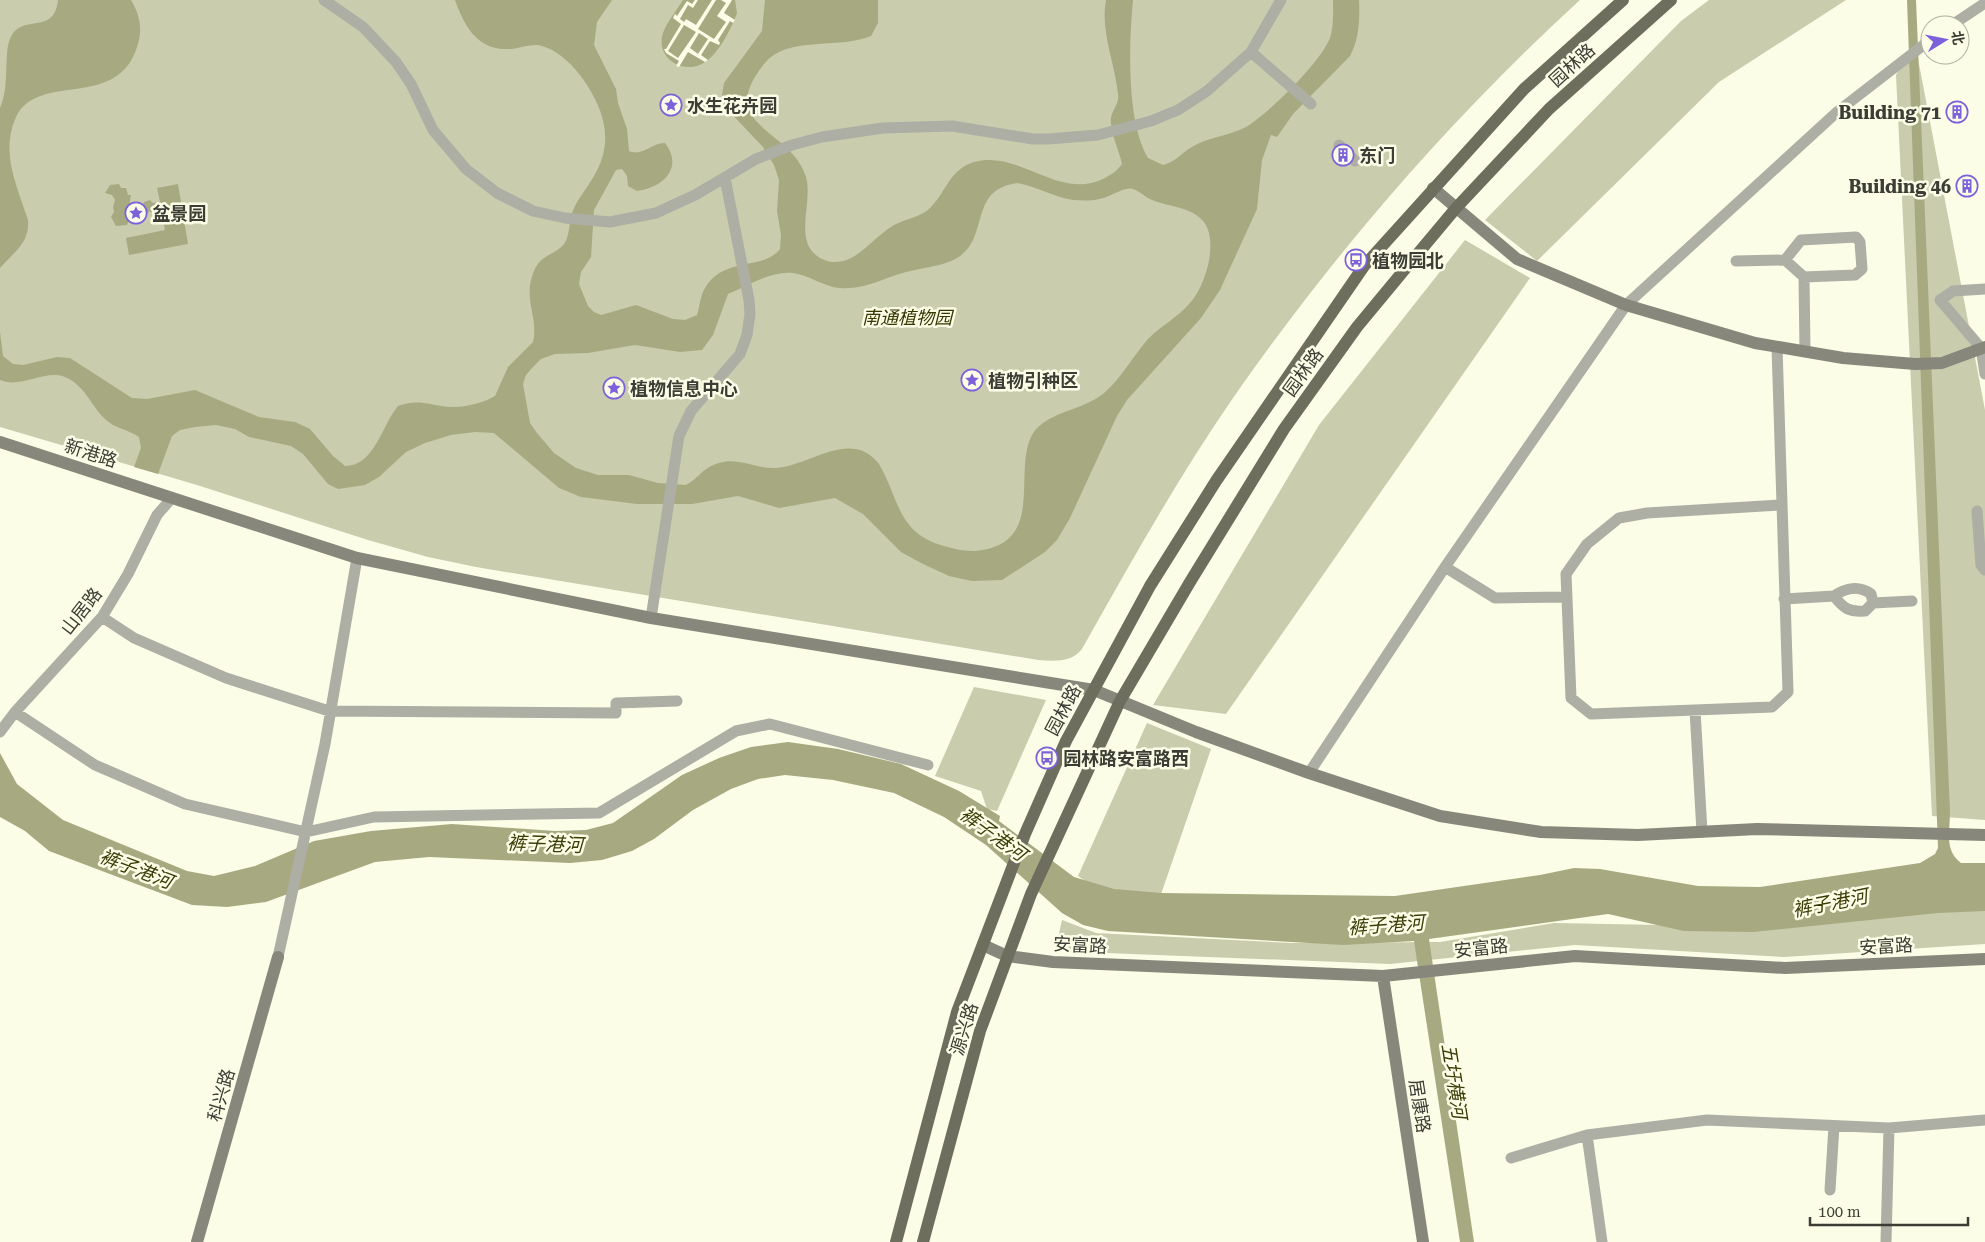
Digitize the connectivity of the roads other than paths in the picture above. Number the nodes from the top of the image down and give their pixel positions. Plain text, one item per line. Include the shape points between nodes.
1 (324, 0) edge
2 (1281, 0) edge
3 (1623, 0) edge
4 (1671, 0) edge
5 (1985, 3) edge
6 (1967, 15) edge
7 (1920, 47) edge
8 (1251, 52) junction
9 (1309, 102) dead end
10 (1339, 145) dead end
11 (1355, 161) dead end
12 (725, 178) junction
13 (1433, 188) junction
14 (1456, 208) junction
15 (1785, 260) junction
16 (1736, 261) dead end
17 (1804, 276) junction
18 (1985, 290) edge
19 (1626, 305) junction
20 (1777, 347) junction
21 (1983, 347) edge
22 (1805, 351) junction
23 (1985, 374) edge
24 (0, 442) edge
25 (171, 498) junction
26 (1781, 505) junction
27 (1977, 511) dead end
28 (358, 558) junction
29 (1445, 567) junction
30 (1985, 570) edge
31 (1834, 596) junction
32 (1567, 597) junction
33 (1784, 599) junction
34 (1912, 601) dead end
35 (1873, 603) junction
36 (102, 617) junction
37 (651, 618) junction
38 (1094, 690) junction
39 (677, 701) dead end
40 (1120, 701) junction
41 (329, 710) junction
42 (1695, 710) junction
43 (15, 712) junction
44 (1, 731) edge
45 (928, 765) dead end
46 (1309, 773) junction
47 (1702, 832) junction
48 (1025, 834) joint
49 (1058, 834) joint
50 (1985, 835) edge
51 (305, 837) junction
52 (983, 945) junction
53 (278, 956) joint
54 (1007, 956) junction
55 (1985, 959) edge
56 (1383, 976) junction
57 (1985, 1120) edge
58 (1834, 1126) junction
59 (1889, 1128) junction
60 (1587, 1135) junction
61 (1511, 1158) dead end
62 (1830, 1190) dead end
63 (197, 1242) edge
64 (896, 1242) edge
65 (923, 1242) edge
66 (1423, 1242) edge
67 (1602, 1242) edge
68 (1886, 1242) edge

1 - 12 street via 363,27 396,62 411,84 433,130 466,168 521,206 565,218 626,220 656,213
2 - 8 street
3 - 13 main road, 园林路 via 1524,89
4 - 14 main road, 园林路 via 1549,108
5 - 6 street
7 - 19 street via 1838,112
8 - 9 street
8 - 12 street via 1207,91 1178,110 1098,135 1033,139 952,126 862,130 792,145 756,159
10 - 11 street
12 - 37 street via 749,300 748,335 740,354 691,411 679,436
13 - 14 street
13 - 38 main road, 园林路 via 1354,278 1222,473 1150,586
14 - 19 street via 1517,259
14 - 40 main road, 园林路 via 1357,327 1284,428
15 - 16 street
15 - 17 street
15 - 17 street via 1801,240 1856,237 1860,242 1862,268 1855,275
17 - 22 street
18 - 21 street via 1953,291 1940,300
19 - 20 street
19 - 29 street
20 - 22 street
20 - 26 street
21 - 22 street via 1942,363 1915,364
21 - 23 street
24 - 25 street, 新港路
25 - 28 street, 新港路
25 - 36 street, 山居路 via 157,515
26 - 32 street via 1647,513 1620,518 1587,544 1566,574
26 - 33 street
27 - 30 street via 1981,565
28 - 37 street, 新港路
28 - 41 street
29 - 32 street via 1495,598
29 - 46 street
31 - 33 street
31 - 35 street via 1842,607 1851,612 1865,611
31 - 35 street via 1844,590 1864,589 1871,594
32 - 42 street via 1571,698 1591,714
33 - 42 street via 1788,692 1772,707
34 - 35 street
36 - 41 street via 134,638 226,678
36 - 43 street, 山居路
37 - 38 street, 新港路
38 - 40 street, 新港路
38 - 48 main road, 园林路 via 1066,741
39 - 41 street via 616,703 616,713
40 - 46 street, 新港路
40 - 49 main road, 园林路
41 - 51 street
42 - 47 street
43 - 44 street, 山居路
43 - 51 street via 95,765 185,804
45 - 51 street via 770,724 736,731 599,813 374,817
46 - 47 street, 新港路 via 1440,816 1532,831 1638,835
47 - 50 street, 新港路 via 1757,829
48 - 52 main road, 源兴路
49 - 54 main road, 源兴路
51 - 53 street
52 - 54 street, 安富路
52 - 64 main road, 源兴路 via 957,1012
53 - 63 street, 科兴路
54 - 56 street, 安富路 via 1053,962
54 - 65 main road, 源兴路 via 980,1031
55 - 56 street, 安富路 via 1785,968 1575,956
56 - 66 street, 居康路
57 - 59 street
58 - 59 street
58 - 60 street via 1708,1120
58 - 62 street
59 - 68 street
60 - 61 street
60 - 67 street

